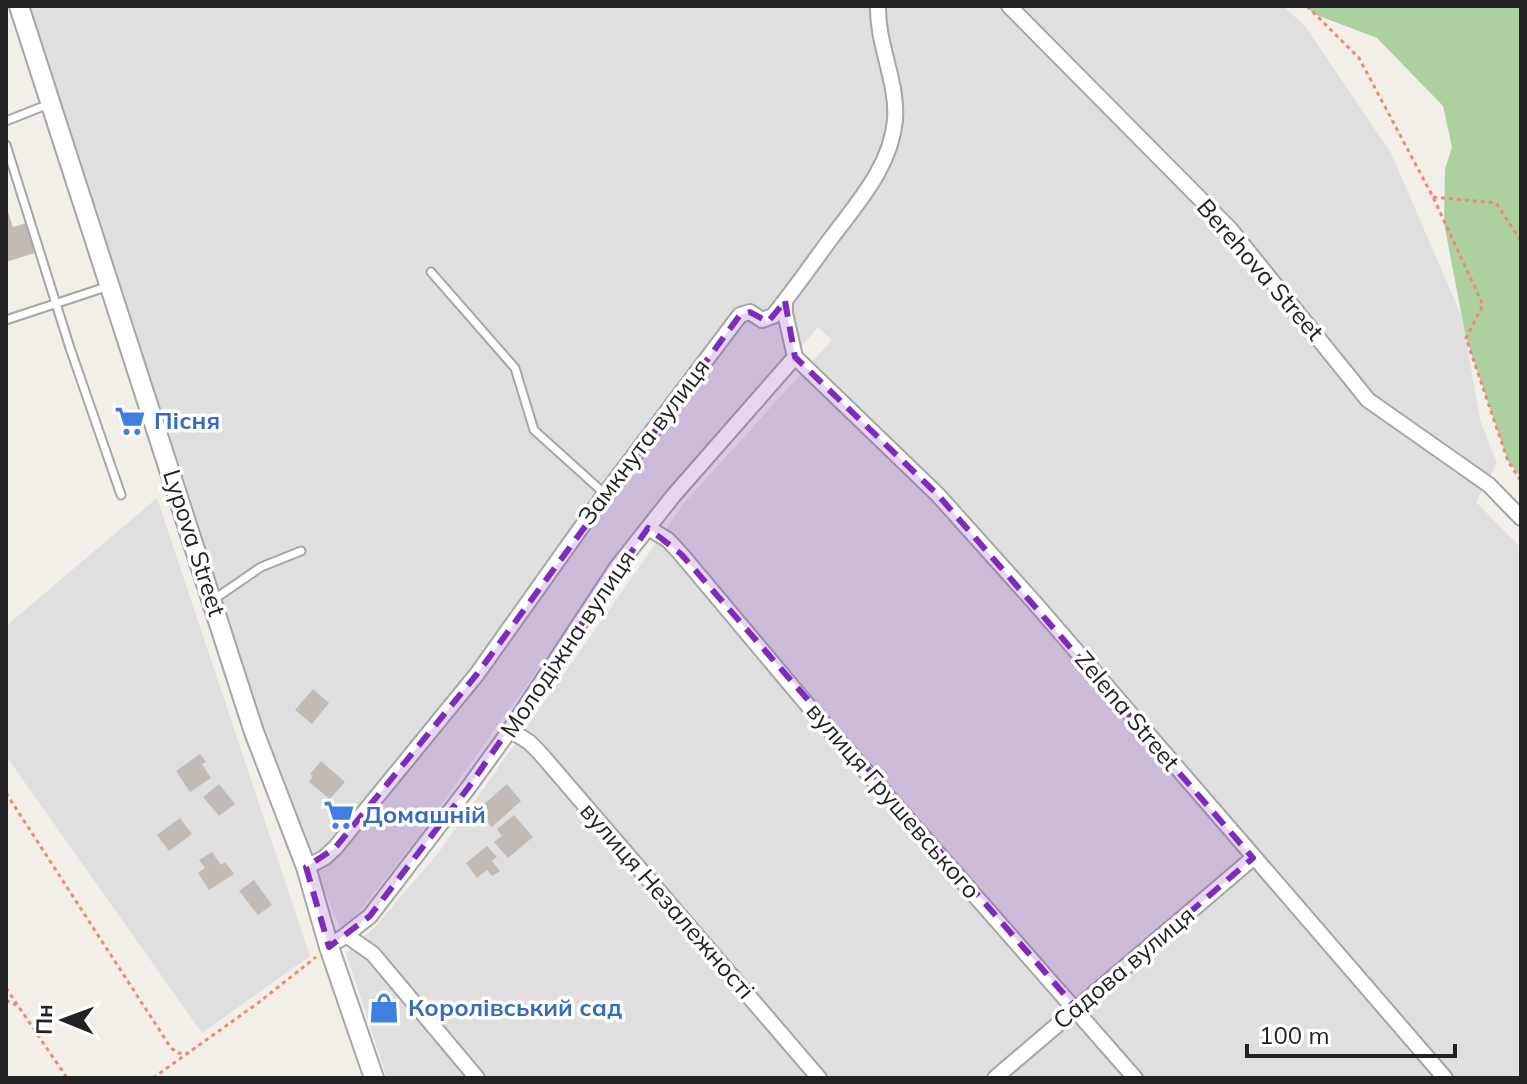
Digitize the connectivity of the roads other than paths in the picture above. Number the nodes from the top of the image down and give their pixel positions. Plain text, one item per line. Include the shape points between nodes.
1 (19, 6) edge
2 (878, 6) edge
3 (1009, 6) edge
4 (50, 103) junction
5 (6, 121) edge
6 (6, 145) edge
7 (431, 272) dead end
8 (109, 286) junction
9 (785, 301) junction
10 (57, 305) junction
11 (6, 320) edge
12 (795, 357) junction
13 (605, 494) junction
14 (121, 495) dead end
15 (1521, 518) edge
16 (648, 528) junction
17 (301, 551) dead end
18 (212, 601) junction
19 (510, 730) junction
20 (1253, 858) junction
21 (306, 867) junction
22 (346, 935) junction
23 (329, 947) junction
24 (1077, 1009) junction
25 (374, 1078) edge
26 (477, 1078) edge
27 (819, 1078) edge
28 (995, 1078) edge
29 (1135, 1078) edge
30 (1445, 1078) edge

1 - 4 street, Lypova Street
2 - 9 street, Замкнута вулиця via 894,100 890,144 866,191
3 - 15 street, Berehova Street via 1230,229 1368,400 1489,485
4 - 5 lane
4 - 8 street, Lypova Street
6 - 10 lane
7 - 13 lane via 515,368 534,430
8 - 10 lane
8 - 18 street, Lypova Street
9 - 12 street
9 - 13 street, Замкнута вулиця via 769,319 750,312 740,315
10 - 11 lane
10 - 14 lane
12 - 16 street, Молодіжна вулиця
12 - 20 street, Zelena Street via 938,495
13 - 21 street, Замкнута вулиця via 477,674 335,848
16 - 19 street, Молодіжна вулиця
16 - 24 street, вулиця Грушевського via 681,554
17 - 18 lane via 261,567
18 - 21 street, Lypova Street via 254,732
19 - 22 street, Молодіжна вулиця via 370,916
19 - 27 street, вулиця Незалежності via 540,753
20 - 24 street, Садова вулиця
20 - 30 street, Zelena Street
21 - 23 street, Lypova Street
22 - 23 street, Молодіжна вулиця
22 - 26 street via 373,954
23 - 25 street, Lypova Street
24 - 28 street, Садова вулиця
24 - 29 street, вулиця Грушевського

